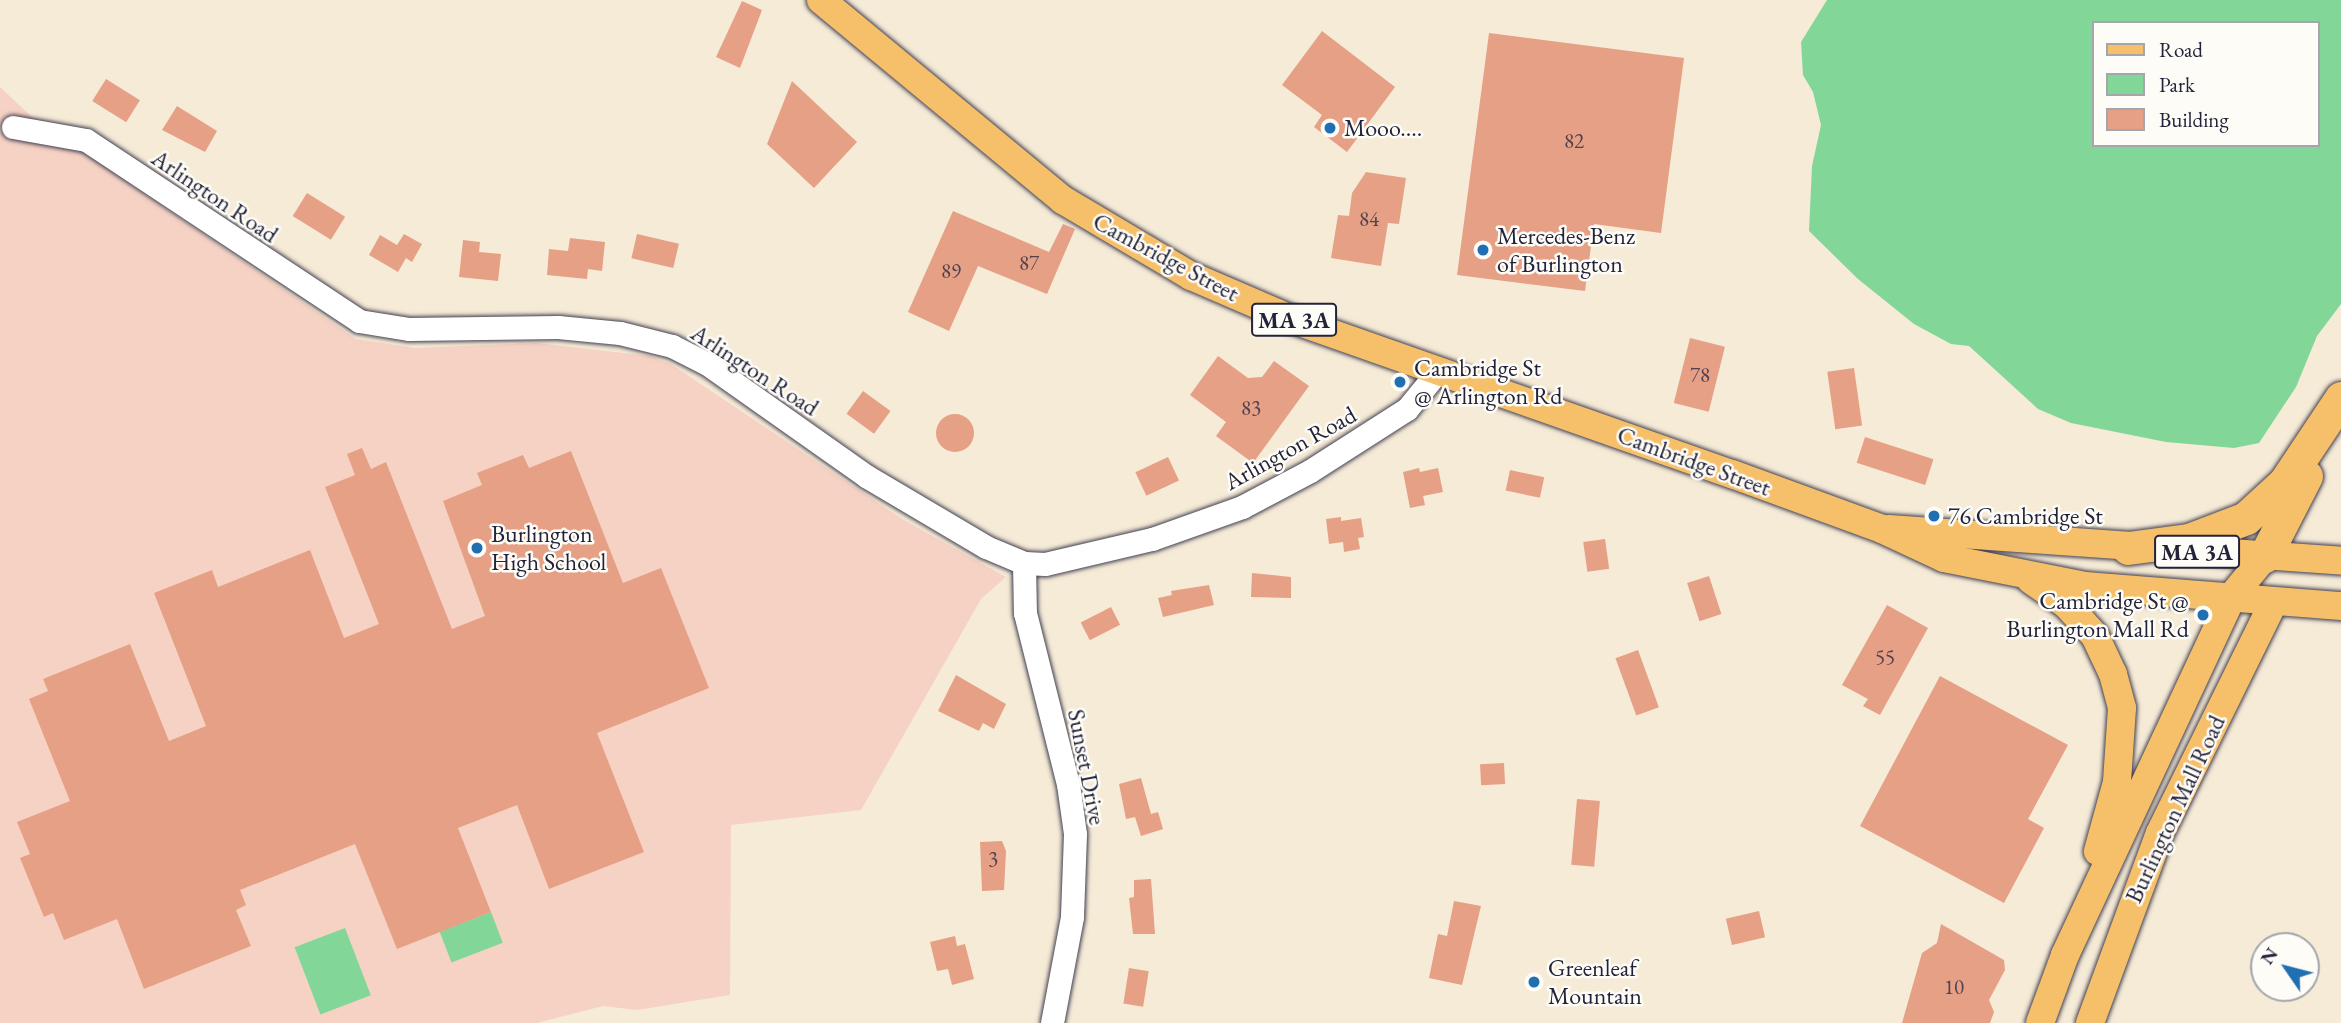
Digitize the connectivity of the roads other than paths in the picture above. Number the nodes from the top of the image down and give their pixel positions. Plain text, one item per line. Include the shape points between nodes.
1 (821, 0) edge
2 (13, 127) dead end
3 (1438, 370) junction
4 (2341, 398) edge
5 (2341, 408) edge
6 (1882, 529) junction
7 (2128, 548) junction
8 (2265, 556) junction
9 (2341, 561) edge
10 (1024, 564) junction
11 (2025, 576) junction
12 (2233, 595) junction
13 (2274, 601) junction
14 (2341, 606) edge
15 (2065, 955) junction
16 (1052, 1023) edge
17 (2039, 1023) edge
18 (2090, 1023) edge

1 - 3 main road, Cambridge Street / MA 3A via 1030,176 1132,244 1280,314
2 - 10 street, Arlington Road via 86,140 359,321 409,329 584,329 639,337 679,349 706,363 866,476 986,547
3 - 6 main road, Cambridge Street / MA 3A
3 - 10 street, Arlington Road via 1408,409 1310,471 1242,507 1152,539 1045,564
4 - 7 highway via 2285,482 2246,518 2189,540
5 - 8 highway
6 - 7 main road, Cambridge Street / MA 3A
6 - 11 main road, Cambridge Street / MA 3A via 1944,558
7 - 8 main road, Cambridge Street / MA 3A
8 - 9 main road, Cambridge Street / MA 3A
8 - 12 main road, Burlington Mall Road
8 - 13 main road
10 - 16 street, Sunset Drive via 1025,613 1068,784 1074,834 1072,917
11 - 12 main road, Cambridge Street / MA 3A via 2085,586
11 - 15 main road, Burlington Mall Road via 2067,605 2095,636 2113,674 2122,708 2117,782
12 - 13 main road, Cambridge Street / MA 3A
12 - 15 main road, Burlington Mall Road
13 - 14 main road, Cambridge Street / MA 3A
13 - 18 main road, Burlington Mall Road via 2160,833
15 - 17 main road, Burlington Mall Road

